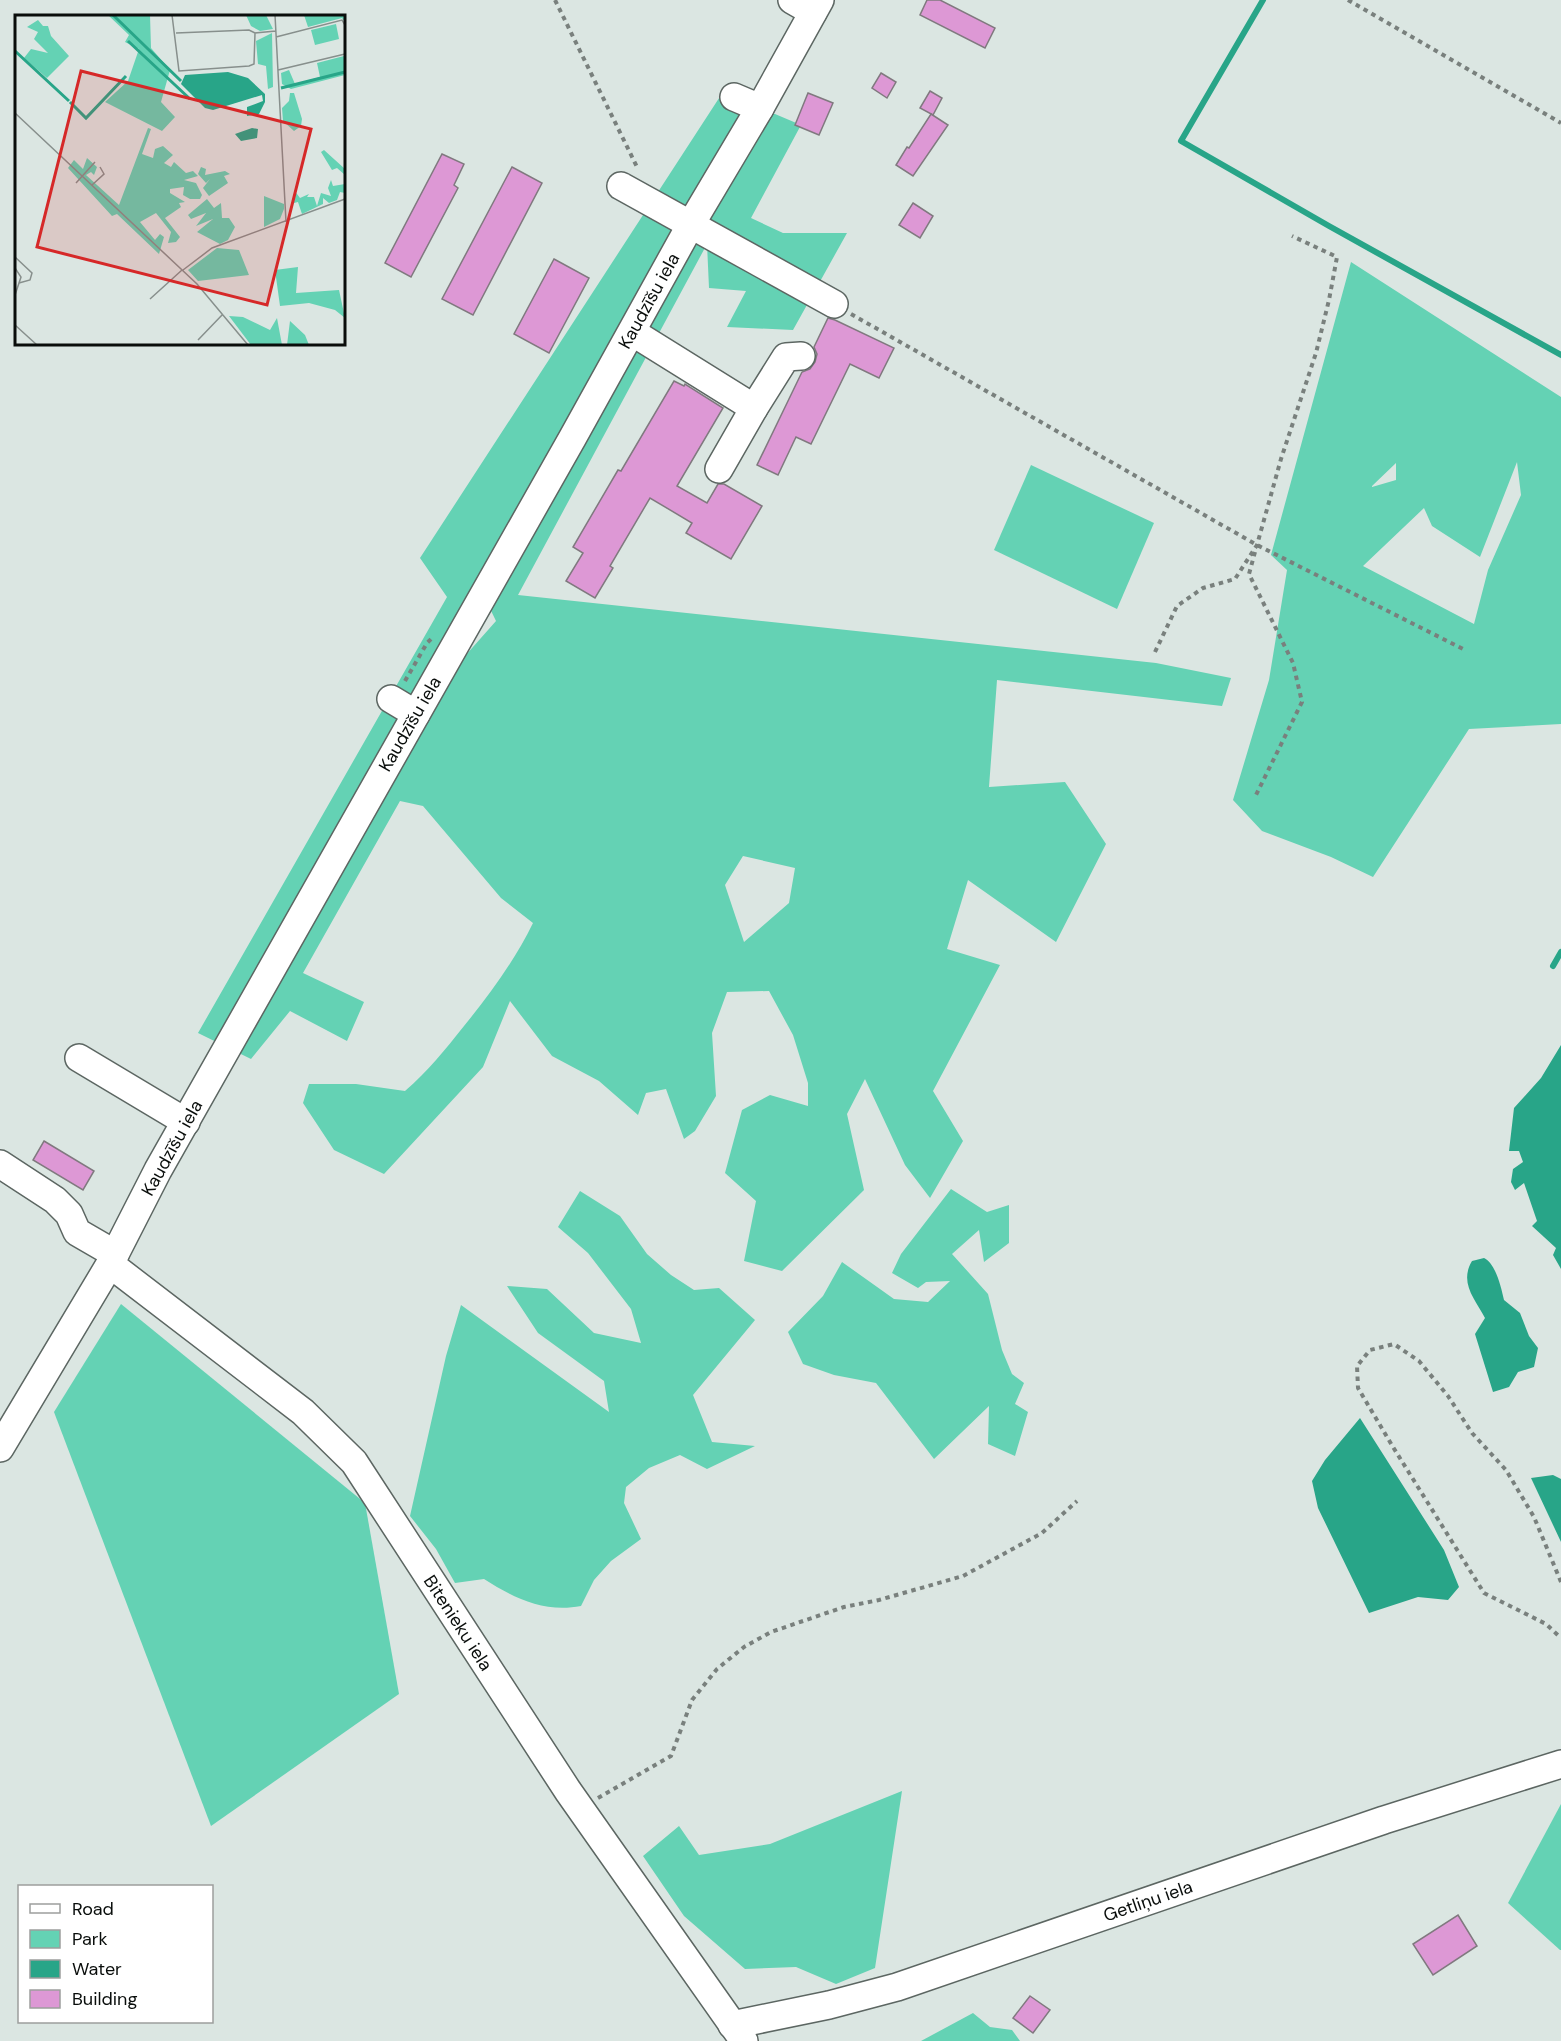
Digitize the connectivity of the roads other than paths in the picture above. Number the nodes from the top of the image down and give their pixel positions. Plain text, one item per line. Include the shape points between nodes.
1 (808, 4) edge
2 (734, 97) dead end
3 (760, 108) junction
4 (621, 186) dead end
5 (691, 224) junction
6 (834, 304) road end
7 (632, 332) junction
8 (801, 356) dead end
9 (754, 408) junction
10 (719, 469) dead end
11 (391, 699) dead end
12 (417, 714) junction
13 (79, 1059) dead end
14 (186, 1122) junction
15 (0, 1164) edge
16 (112, 1259) junction
17 (0, 1448) edge
18 (1561, 1764) edge
19 (738, 2033) edge

1 - 3 street, Kaudzīšu iela
2 - 3 street
3 - 5 street, Kaudzīšu iela
4 - 5 street
5 - 6 street
5 - 7 street, Kaudzīšu iela
7 - 9 street
7 - 12 street, Kaudzīšu iela
8 - 9 street via 786,357
9 - 10 street
11 - 12 street
12 - 14 street, Kaudzīšu iela
13 - 14 street
14 - 16 street, Kaudzīšu iela
15 - 16 street, Bitenieku iela via 55,1200 69,1214 78,1232
16 - 17 street, Kaudzīšu iela
16 - 19 street, Bitenieku iela via 303,1412 354,1462 579,1808
18 - 19 street, Getliņu iela via 1384,1820 897,1987

